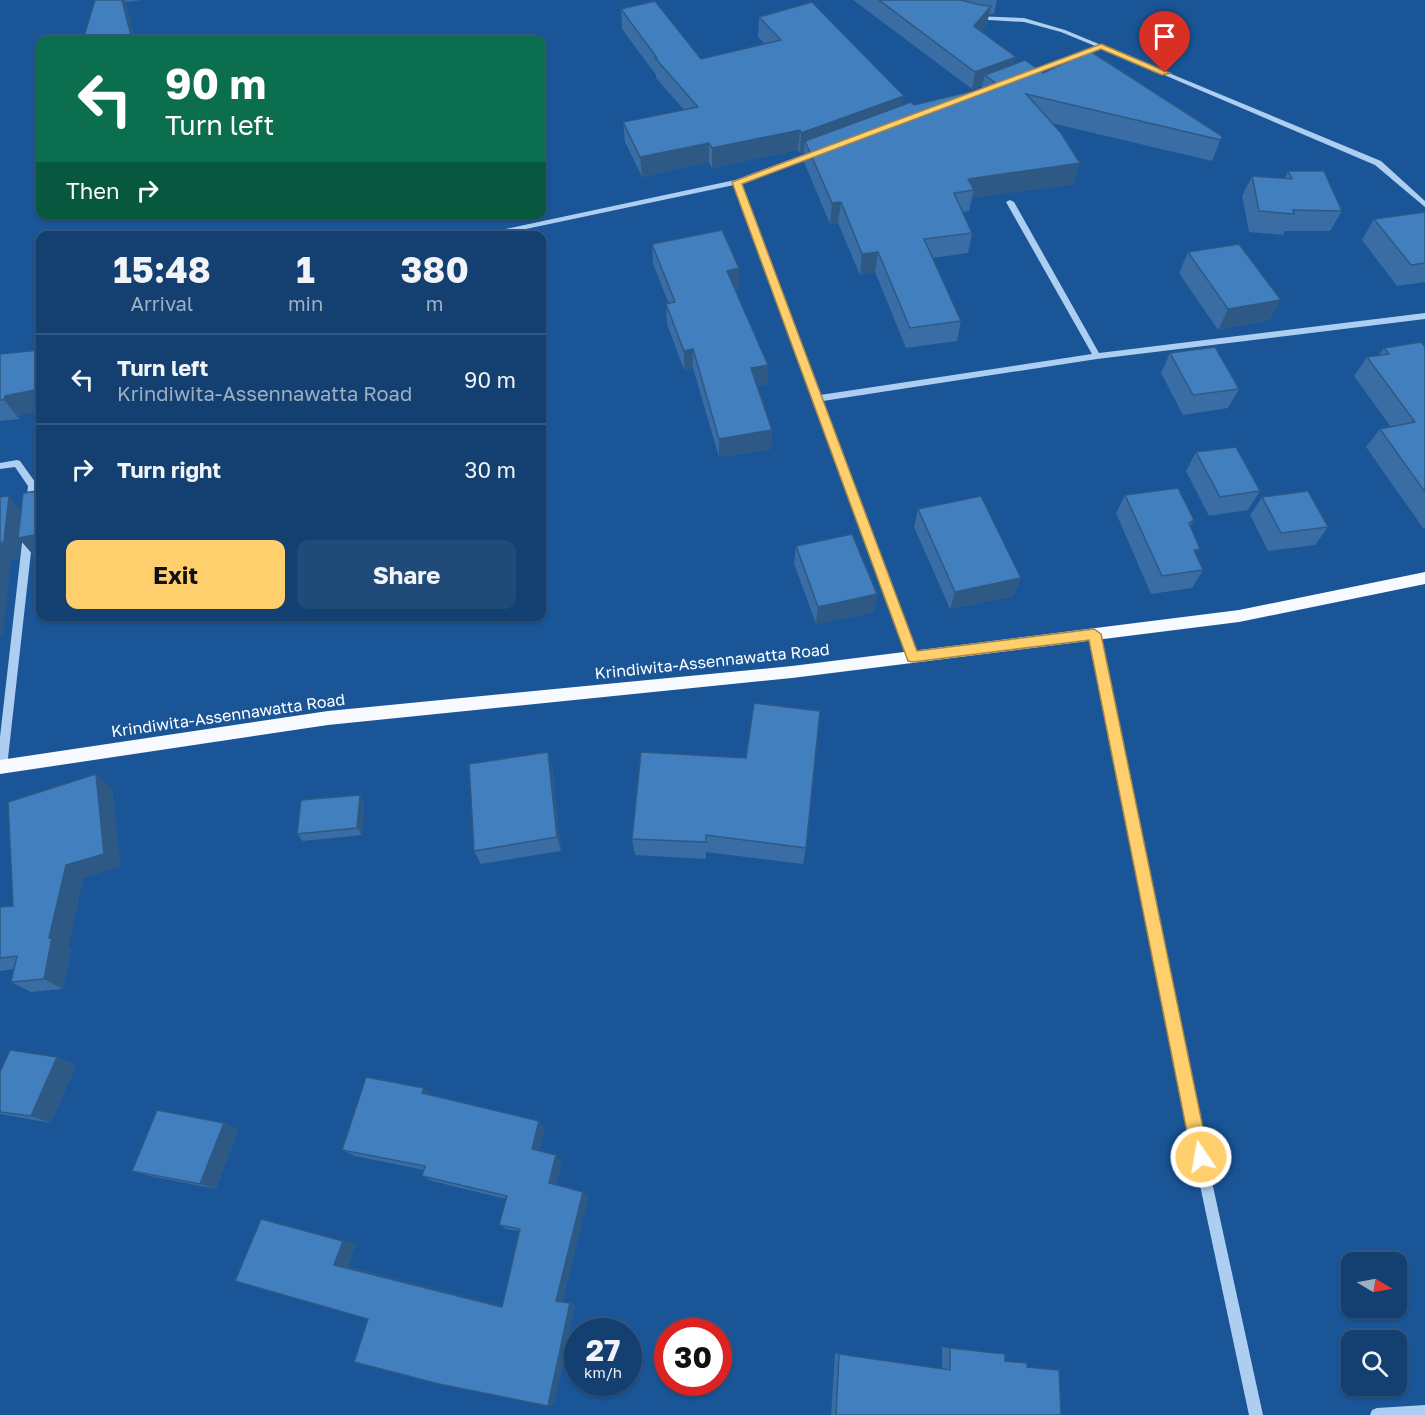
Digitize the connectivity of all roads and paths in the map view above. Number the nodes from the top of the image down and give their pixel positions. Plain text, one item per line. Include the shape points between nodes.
1 (967, 16) edge
2 (1101, 46) junction
3 (1024, 75) edge
4 (825, 149) edge
5 (737, 182) junction
6 (1010, 202) dead end
7 (1425, 206) edge
8 (501, 231) edge
9 (1425, 316) edge
10 (1097, 356) junction
11 (817, 399) junction
12 (0, 466) edge
13 (31, 510) edge
14 (30, 522) edge
15 (1425, 578) edge
16 (1094, 634) junction
17 (913, 657) junction
18 (1, 767) edge
19 (1425, 1412) edge
20 (1256, 1415) edge
21 (1377, 1415) edge

1 - 2 street via 1024,20
2 - 3 street
2 - 7 street via 1378,163
4 - 5 street
5 - 8 street
5 - 11 street
6 - 10 street
9 - 10 street
10 - 11 street
11 - 17 street
12 - 13 street via 17,463 33,486
14 - 18 street
15 - 16 main road, Krindiwita-Assennawatta Road via 1239,616
16 - 17 main road, Krindiwita-Assennawatta Road
16 - 20 street
17 - 18 main road, Krindiwita-Assennawatta Road via 328,718
19 - 21 street

